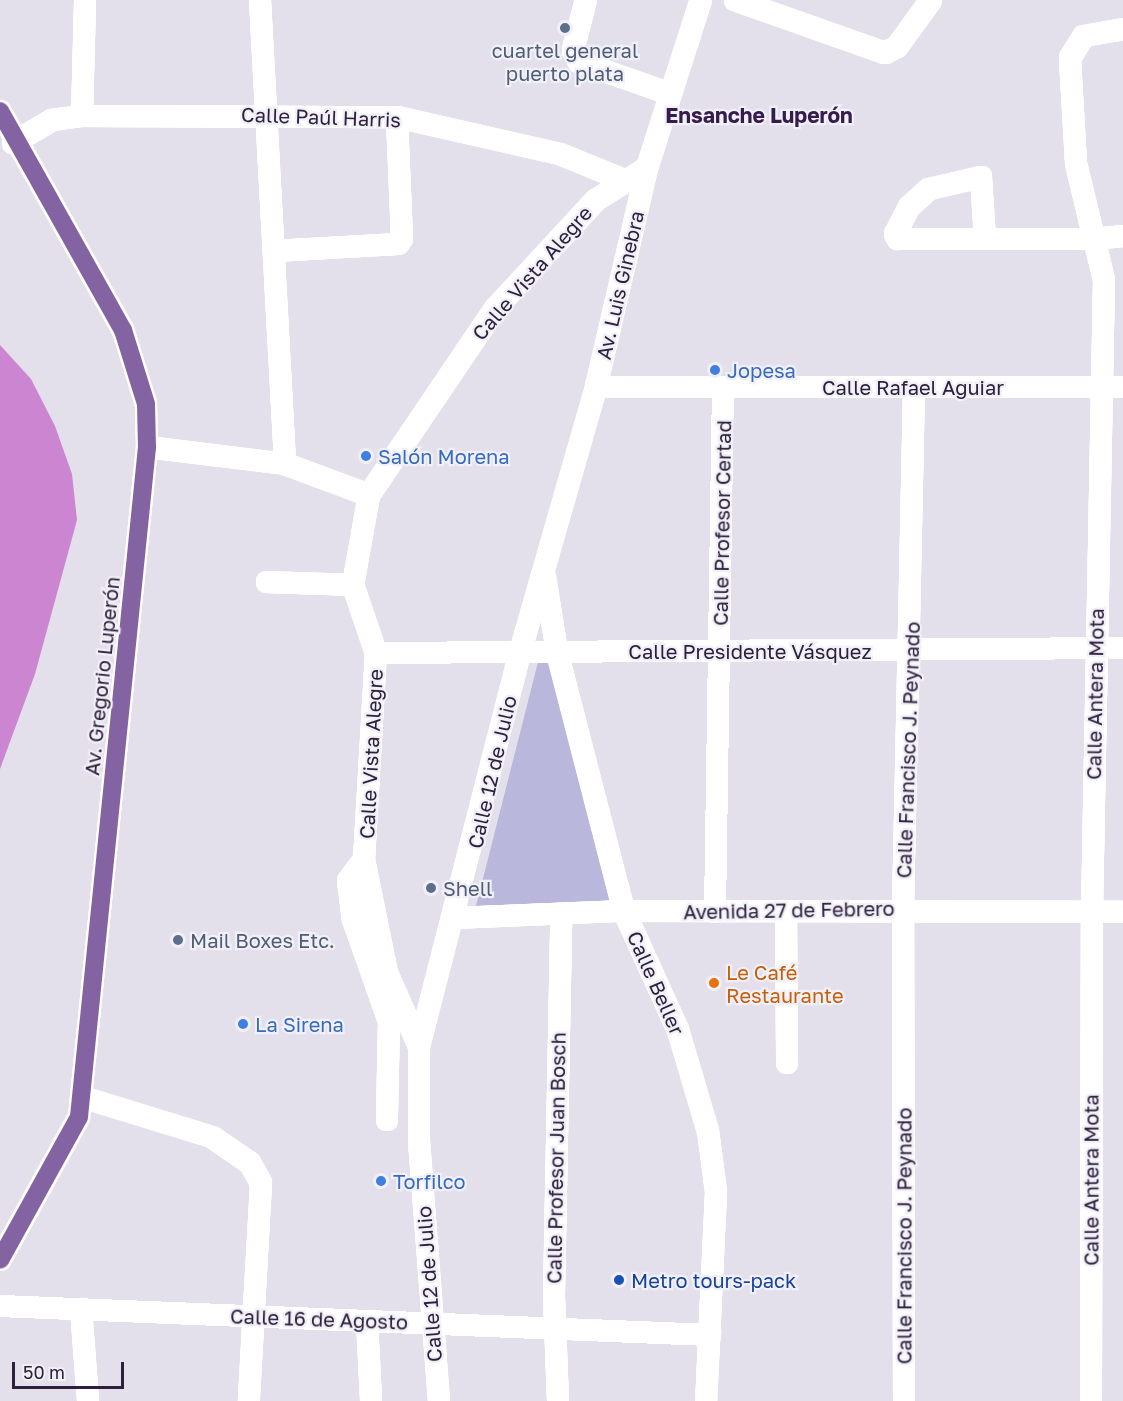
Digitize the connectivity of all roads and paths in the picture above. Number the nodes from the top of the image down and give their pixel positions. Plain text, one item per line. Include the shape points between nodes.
1 (85, 0) edge
2 (586, 0) edge
3 (701, 0) edge
4 (735, 0) edge
5 (931, 0) edge
6 (255, 1) edge
7 (1123, 29) edge
8 (671, 94) junction
9 (0, 111) edge
10 (267, 113) junction
11 (82, 116) junction
12 (397, 117) junction
13 (13, 142) junction
14 (647, 168) junction
15 (626, 181) junction
16 (1123, 236) edge
17 (985, 238) junction
18 (1095, 239) junction
19 (274, 251) junction
20 (596, 387) junction
21 (723, 387) junction
22 (914, 387) junction
23 (1100, 387) junction
24 (1123, 387) edge
25 (147, 447) junction
26 (285, 464) junction
27 (369, 495) junction
28 (545, 572) junction
29 (267, 582) dead end
30 (353, 585) junction
31 (1095, 648) junction
32 (1123, 648) edge
33 (521, 649) junction
34 (912, 650) junction
35 (720, 651) junction
36 (558, 652) junction
37 (376, 653) junction
38 (364, 860) junction
39 (903, 909) junction
40 (624, 911) junction
41 (786, 911) junction
42 (1092, 911) junction
43 (715, 912) junction
44 (1123, 912) edge
45 (561, 915) junction
46 (454, 918) junction
47 (419, 1046) junction
48 (787, 1063) dead end
49 (82, 1097) junction
50 (387, 1120) dead end
51 (0, 1260) edge
52 (0, 1306) edge
53 (81, 1309) junction
54 (252, 1316) junction
55 (367, 1321) junction
56 (430, 1324) junction
57 (557, 1329) junction
58 (710, 1335) junction
59 (88, 1401) edge
60 (249, 1401) edge
61 (371, 1401) edge
62 (439, 1401) edge
63 (558, 1401) edge
64 (706, 1401) edge
65 (904, 1401) edge
66 (1091, 1401) edge

1 - 11 street
2 - 8 street via 573,50 579,62
3 - 8 street, Av. Luis Ginebra
4 - 5 street via 885,53 897,47
6 - 10 street
7 - 18 street, Calle Antera Mota via 1084,36 1070,57 1076,163
8 - 14 street, Av. Luis Ginebra
9 - 13 main road, Av. Gregorio Luperón
10 - 11 street, Calle Paúl Harris
10 - 12 street, Calle Paúl Harris
10 - 19 street
11 - 13 street, Calle Paúl Harris via 52,120
12 - 15 street, Calle Paúl Harris via 560,154
12 - 19 street via 402,238 398,244
13 - 25 main road, Av. Gregorio Luperón via 123,330 144,393
14 - 15 street, Calle Vista Alegre
14 - 20 street, Av. Luis Ginebra
15 - 27 street, Calle Vista Alegre via 596,200 495,309
16 - 18 street
17 - 17 street via 981,177 929,189 909,207 894,234
17 - 18 street
18 - 23 street, Calle Antera Mota via 1104,280
19 - 26 street
20 - 21 street, Calle Rafael Aguiar
20 - 28 street, Av. Luis Ginebra
21 - 22 street, Calle Rafael Aguiar
21 - 35 street, Calle Profesor Certad
22 - 23 street, Calle Rafael Aguiar
22 - 34 street, Calle Francisco J. Peynado
23 - 24 street, Calle Rafael Aguiar
23 - 31 street, Calle Antera Mota
25 - 26 street
25 - 49 main road, Av. Gregorio Luperón
26 - 27 street
27 - 30 street, Calle Vista Alegre
28 - 33 street, Calle 12 de Julio
28 - 36 street, Calle Beller
29 - 30 street
30 - 37 street, Calle Vista Alegre
31 - 32 street, Calle Presidente Vásquez
31 - 34 street, Calle Presidente Vásquez
31 - 42 street, Calle Antera Mota
33 - 36 street, Calle Presidente Vásquez
33 - 37 street
33 - 46 street, Calle 12 de Julio
34 - 35 street, Calle Presidente Vásquez
34 - 39 street, Calle Francisco J. Peynado
35 - 36 street, Calle Presidente Vásquez
35 - 43 street, Calle Profesor Certad
36 - 40 street, Calle Beller
37 - 38 street, Calle Vista Alegre
38 - 47 street, Calle Vista Alegre via 387,973
38 - 50 street via 348,881 353,919 389,1021
39 - 41 street, Avenida 27 de Febrero
39 - 42 street, Avenida 27 de Febrero
39 - 65 street, Calle Francisco J. Peynado
40 - 43 street, Avenida 27 de Febrero
40 - 45 street, Avenida 27 de Febrero
40 - 58 street, Calle Beller via 678,1030 708,1131 716,1192
41 - 43 street, Avenida 27 de Febrero
41 - 48 street
42 - 44 street, Avenida 27 de Febrero
42 - 66 street, Calle Antera Mota
45 - 46 street, Avenida 27 de Febrero
45 - 57 street, Calle Profesor Juan Bosch
46 - 47 street, Calle 12 de Julio
47 - 56 street, Calle 12 de Julio
49 - 51 main road, Av. Gregorio Luperón via 79,1117
49 - 54 street via 212,1137 250,1163 261,1183
52 - 53 street, Calle 16 de Agosto
53 - 54 street, Calle 16 de Agosto
53 - 59 street
54 - 55 street, Calle 16 de Agosto
54 - 60 street
55 - 56 street, Calle 16 de Agosto
55 - 61 street
56 - 57 street, Calle 16 de Agosto
56 - 62 street, Calle 12 de Julio
57 - 58 street, Calle 16 de Agosto
57 - 63 street, Calle Profesor Juan Bosch
58 - 64 street, Calle Beller

